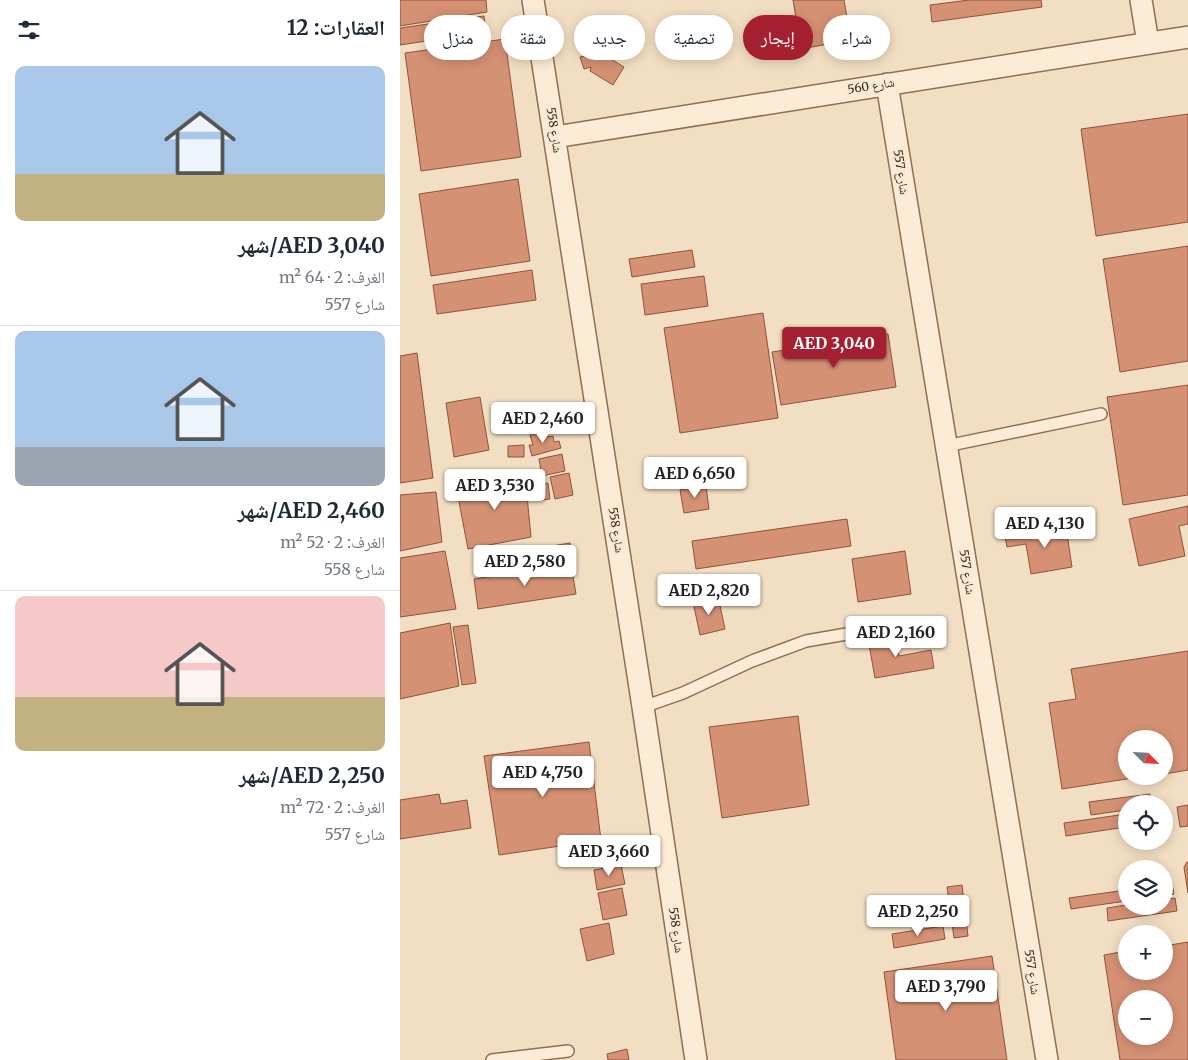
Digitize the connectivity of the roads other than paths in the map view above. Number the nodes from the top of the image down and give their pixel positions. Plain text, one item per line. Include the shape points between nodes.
1 (533, 0) edge
2 (1141, 0) edge
3 (1188, 37) edge
4 (1148, 43) junction
5 (887, 84) junction
6 (555, 137) junction
7 (1101, 414) dead end
8 (946, 446) junction
9 (910, 623) dead end
10 (643, 707) junction
11 (568, 1051) dead end
12 (492, 1060) edge
13 (696, 1060) edge
14 (1047, 1060) edge

1 - 6 street, شارع 558
2 - 4 street
3 - 4 street, شارع 560
4 - 5 street, شارع 560
5 - 6 street, شارع 560
5 - 8 street, شارع 557
6 - 10 street, شارع 558
7 - 8 lane
8 - 14 street, شارع 557
9 - 10 lane via 806,641 752,661 683,694
10 - 13 street, شارع 558
11 - 12 lane

